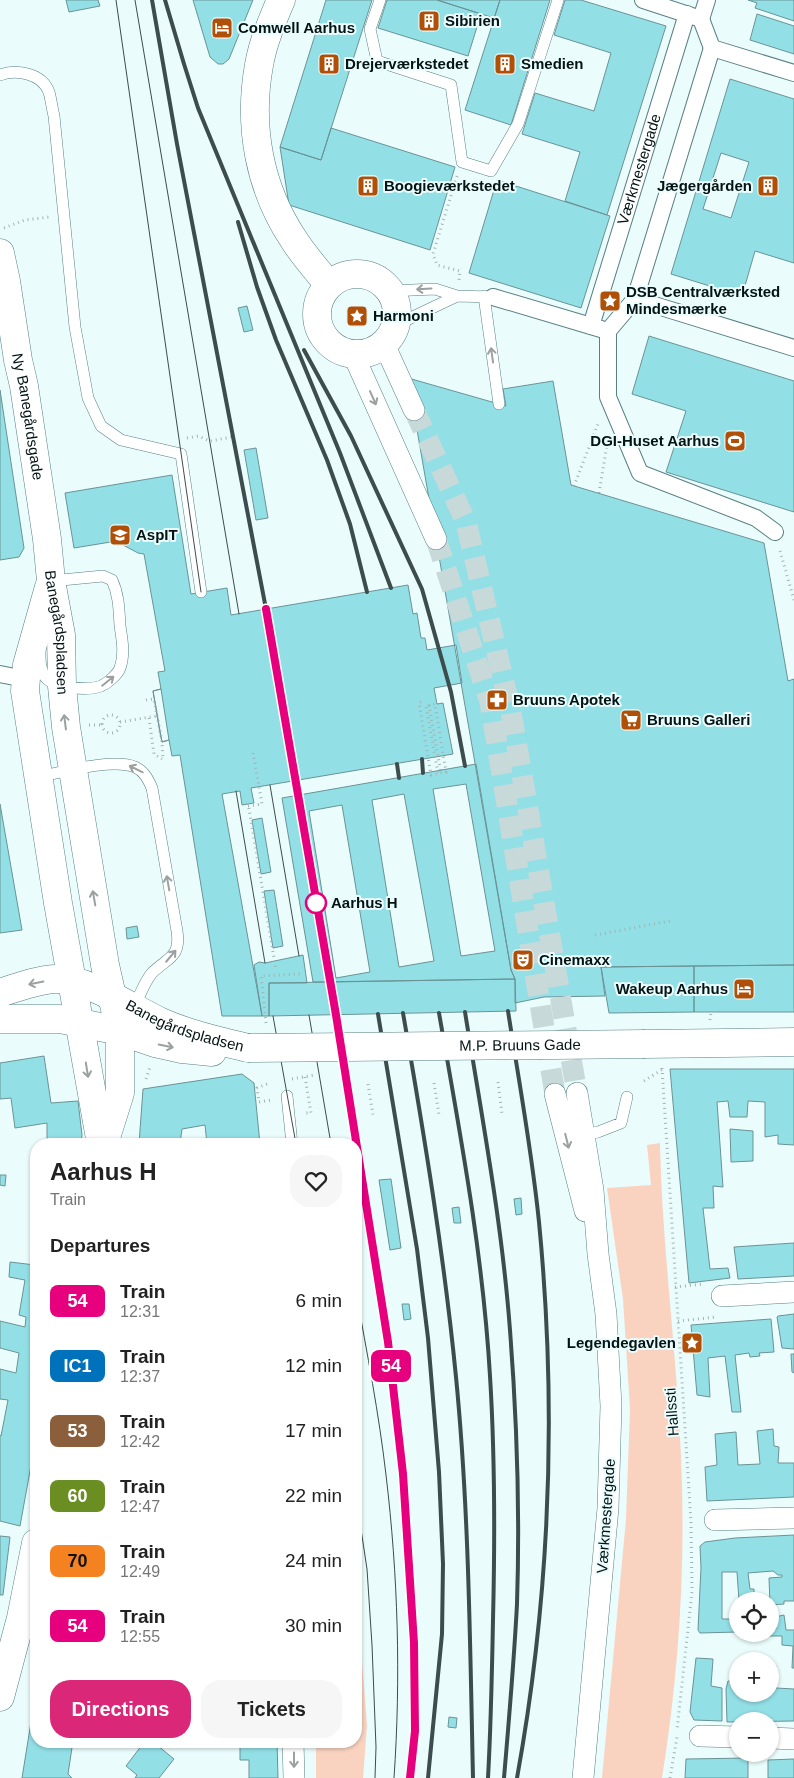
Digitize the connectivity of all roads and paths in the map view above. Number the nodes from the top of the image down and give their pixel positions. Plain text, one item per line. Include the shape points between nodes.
1 (281, 0) edge
2 (380, 0) edge
3 (558, 0) edge
4 (643, 0) edge
5 (708, 0) edge
6 (694, 16) junction
7 (712, 48) junction
8 (794, 73) edge
9 (0, 75) edge
10 (462, 162) junction
11 (39, 218) dead end
12 (0, 229) edge
13 (0, 253) edge
14 (329, 285) junction
15 (390, 291) junction
16 (457, 296) junction
17 (489, 296) junction
18 (635, 298) junction
19 (591, 326) junction
20 (608, 331) junction
21 (390, 334) junction
22 (794, 348) edge
23 (353, 354) junction
24 (608, 397) junction
25 (499, 404) dead end
26 (414, 410) tunnel mouth
27 (232, 436) dead end
28 (607, 440) dead end
29 (171, 453) junction
30 (574, 486) dead end
31 (599, 493) dead end
32 (775, 532) joint
33 (436, 539) tunnel mouth
34 (51, 581) junction
35 (201, 592) dead end
36 (794, 600) edge
37 (39, 621) junction
38 (12, 676) edge
39 (62, 686) junction
40 (146, 700) dead end
41 (421, 702) dead end
42 (157, 716) junction
43 (149, 718) junction
44 (120, 722) junction
45 (160, 732) junction
46 (152, 734) junction
47 (253, 752) dead end
48 (73, 771) junction
49 (439, 773) junction
50 (38, 777) junction
51 (670, 921) dead end
52 (595, 935) dead end
53 (276, 970) dead end
54 (301, 974) dead end
55 (73, 982) junction
56 (0, 993) edge
57 (123, 1003) junction
58 (266, 1016) dead end
59 (0, 1019) edge
60 (79, 1022) junction
61 (120, 1031) junction
62 (794, 1042) edge
63 (654, 1044) junction
64 (248, 1048) junction
65 (314, 1075) dead end
66 (305, 1077) junction
67 (288, 1080) dead end
68 (498, 1082) dead end
69 (434, 1083) dead end
70 (268, 1084) dead end
71 (368, 1084) dead end
72 (577, 1093) tunnel mouth
73 (555, 1094) tunnel mouth
74 (627, 1097) dead end
75 (283, 1098) joint
76 (306, 1114) dead end
77 (502, 1114) dead end
78 (373, 1115) dead end
79 (439, 1115) dead end
80 (584, 1135) junction
81 (102, 1138) edge
82 (105, 1138) edge
83 (291, 1138) edge
84 (598, 1254) junction
85 (794, 1292) edge
86 (722, 1296) dead end
87 (794, 1518) edge
88 (715, 1520) dead end
89 (30, 1573) edge
90 (0, 1697) edge
91 (700, 1736) dead end
92 (729, 1737) edge
93 (779, 1738) edge
94 (794, 1739) edge
95 (294, 1748) edge
96 (294, 1778) edge
97 (582, 1778) edge
98 (670, 1778) edge

1 - 14 street via 259,64 254,113 257,147 266,182 281,218 294,241
2 - 10 lane via 370,29 376,61 451,85
3 - 10 lane via 518,124 491,171
4 - 6 street
5 - 6 street, Værkmestergade
6 - 7 street
6 - 19 street, Værkmestergade
7 - 8 street
7 - 18 street
9 - 29 lane via 24,72 40,80 48,90 54,116 75,327 88,398 102,426 121,440
10 - 16 path via 433,254 437,265 460,271
11 - 12 path
13 - 34 street, Ny Banegårdsgade via 24,386
14 - 15 street via 349,274 361,274 372,276
14 - 23 street via 317,308 321,333 329,343
16 -> 15 lane via 435,289
15 - 21 street via 397,313
16 - 17 lane
16 - 21 lane
17 - 19 street
25 -> 17 lane
18 - 20 street
18 - 22 street
19 - 20 street
20 - 24 street
21 - 23 street via 369,352
21 - 26 street
23 -> 33 street
24 - 30 path
24 - 32 street via 640,473 756,518
27 - 29 path via 210,441 198,436 170,441
28 - 31 path
29 - 35 lane via 181,454
32 - 36 path
34 - 37 street, Banegårdspladsen
34 - 39 street, Banegårdspladsen via 61,635
39 -> 34 lane via 102,686 120,670 123,655 117,592 112,580 103,576
37 - 38 street, Banegårdspladsen
37 - 39 lane via 40,665 47,679
38 - 50 street, Banegårdspladsen via 26,702
48 -> 39 street, Banegårdspladsen
40 - 42 path via 154,699
41 - 49 path via 418,703 431,774
42 - 43 path
42 - 45 path
43 - 44 path
43 - 46 path
44 - 44 path via 112,733 103,730 101,725 108,715
45 - 46 path
45 - 46 path via 163,760 154,754
47 - 53 path via 262,804 248,805
48 - 50 lane
57 -> 48 street, Banegårdspladsen via 105,965
57 -> 48 lane via 170,959 178,947 152,788 146,775 136,767 102,765
49 - 49 path via 446,772 435,704 431,704 426,706
50 - 55 street, Banegårdspladsen
51 - 52 path
54 - 58 path via 261,976
55 -> 56 street, Banegårdspladsen via 56,979
55 - 57 street, Banegårdspladsen
55 - 60 street, Banegårdspladsen
57 - 61 street, Banegårdspladsen
57 - 64 street, Banegårdspladsen via 186,1031
59 - 60 street, Banegårdspladsen via 47,1018
60 - 61 street, Banegårdspladsen
60 -> 81 street
61 -> 64 street, Banegårdspladsen via 200,1052
61 - 82 street via 120,1093
62 - 63 street, M.P. Bruuns Gade
63 - 64 street, M.P. Bruuns Gade, bridge
63 - 98 path, Hallssti via 691,1522 692,1592
65 - 66 path
66 - 67 path
66 - 76 path via 311,1113
68 - 77 path
69 - 79 path
70 - 75 path via 257,1088 259,1102
71 - 78 path
72 - 80 street, Værkmestergade
73 -> 84 street, Værkmestergade
74 - 80 lane via 621,1123
75 - 83 lane
80 - 84 street, Værkmestergade via 593,1190
84 - 97 street, Værkmestergade via 609,1360 610,1457
85 - 86 street
87 - 88 street
89 - 90 street
91 - 92 street
93 - 94 street
95 -> 96 street

